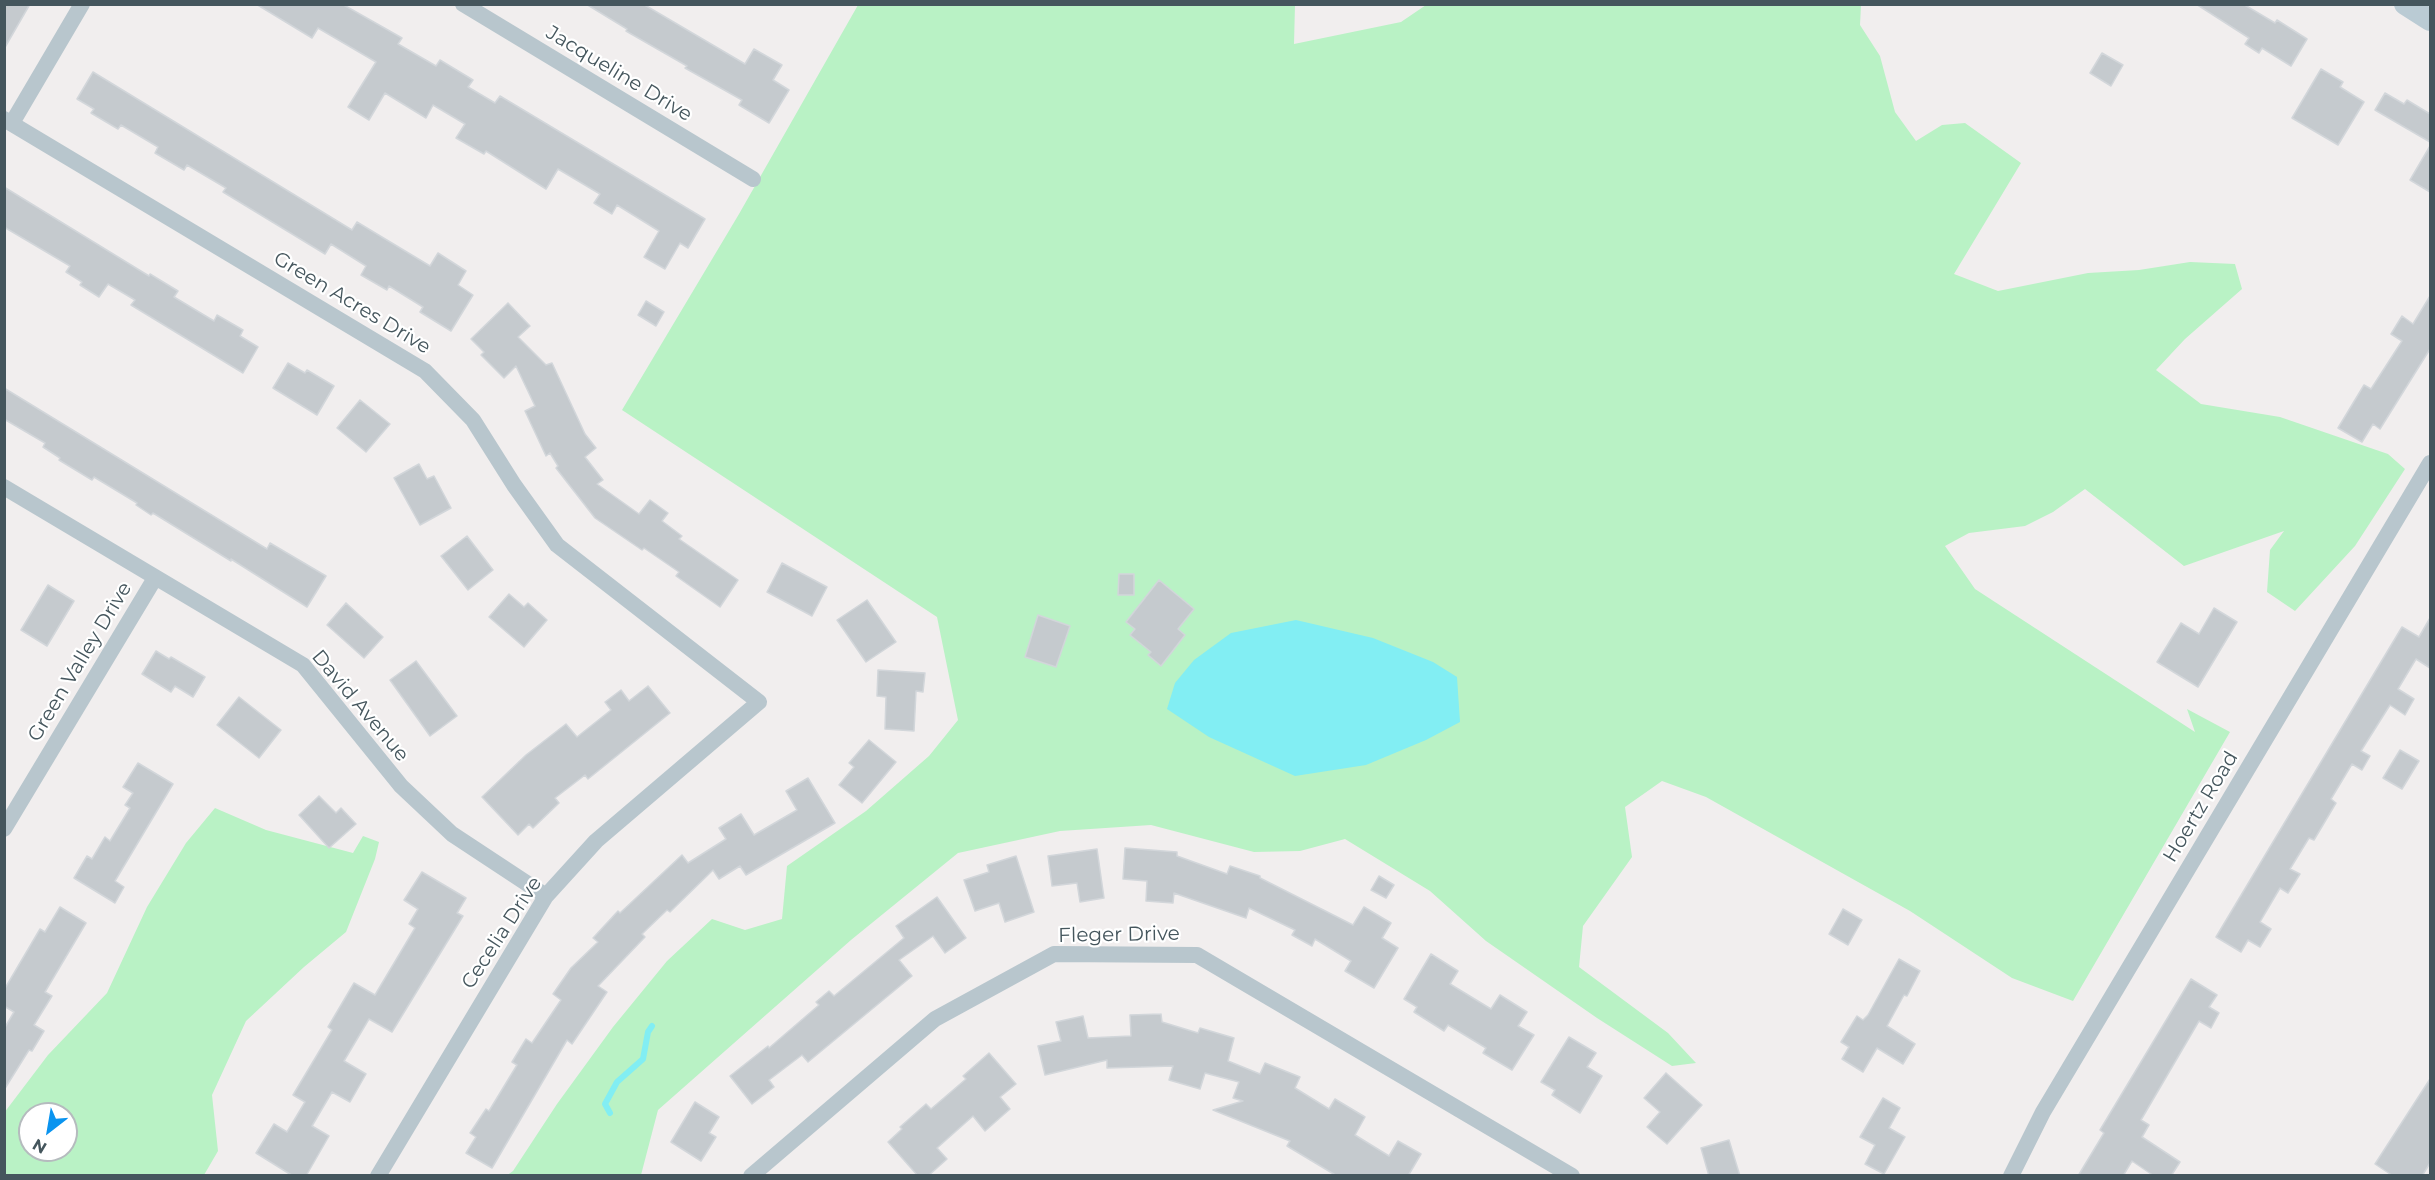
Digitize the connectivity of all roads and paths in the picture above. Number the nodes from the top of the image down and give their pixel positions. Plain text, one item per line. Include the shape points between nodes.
1 (82, 4) edge
2 (463, 4) edge
3 (2405, 4) edge
4 (2430, 20) edge
5 (8, 121) edge
6 (753, 179) dead end
7 (2430, 463) edge
8 (4, 487) edge
9 (155, 578) junction
10 (759, 702) joint
11 (4, 829) edge
12 (546, 896) junction
13 (378, 1176) edge
14 (751, 1176) edge
15 (1572, 1176) edge
16 (2012, 1176) edge

1 - 5 street
2 - 6 street, Jacqueline Drive
3 - 4 street
5 - 10 street, Green Acres Drive via 425,371 473,420 557,545
7 - 16 street, Hoertz Road via 2049,1103
8 - 9 street, David Avenue
9 - 11 street, Green Valley Drive
9 - 12 street, David Avenue via 303,665 401,786 452,834
10 - 12 street, Cecelia Drive via 596,841
12 - 13 street, Cecelia Drive
14 - 15 street, Fleger Drive via 935,1019 1054,954 1197,955

